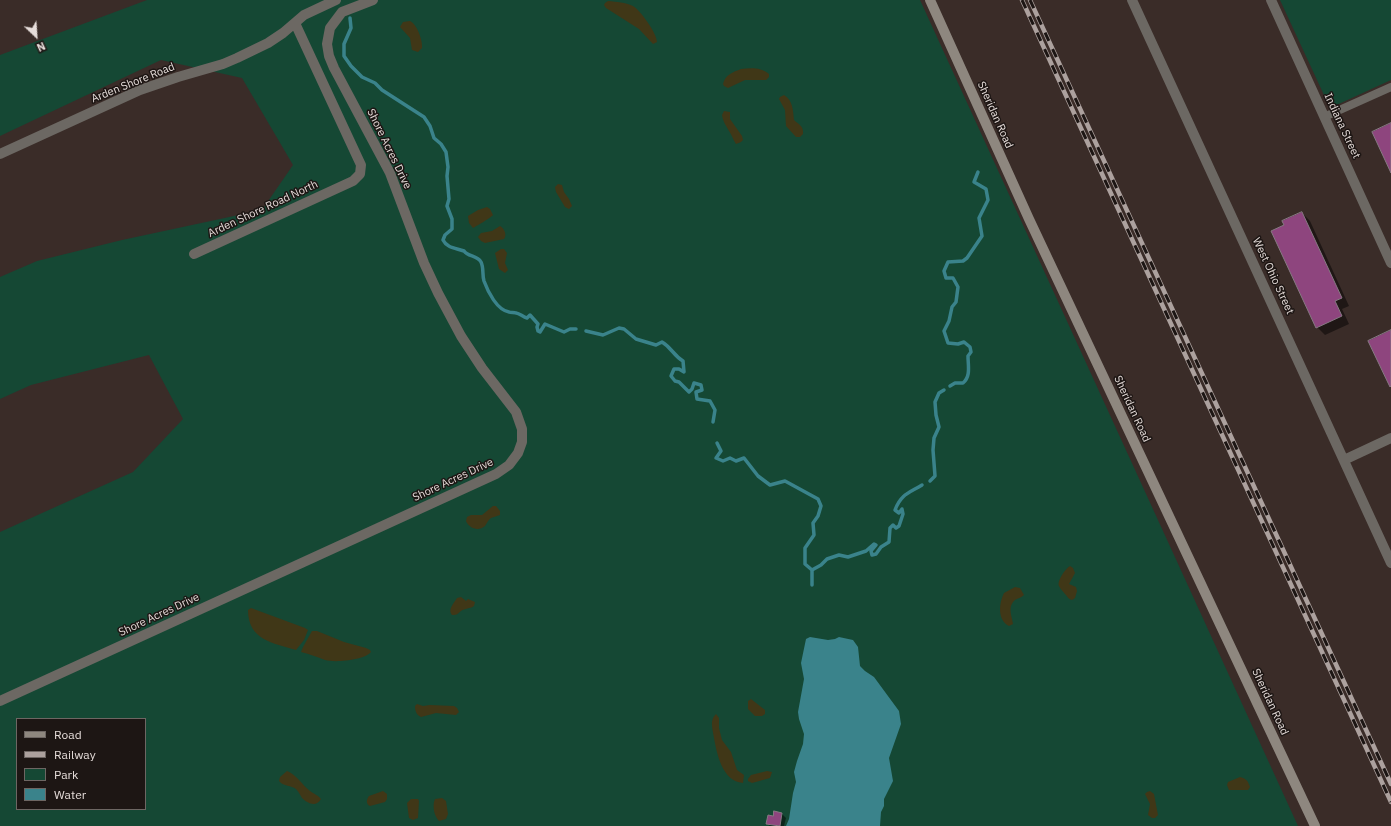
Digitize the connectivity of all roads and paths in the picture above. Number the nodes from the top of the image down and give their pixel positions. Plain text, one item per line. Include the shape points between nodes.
1 (336, 0) edge
2 (373, 0) edge
3 (930, 0) edge
4 (1132, 0) edge
5 (1271, 0) edge
6 (295, 23) junction
7 (1391, 87) edge
8 (1324, 117) junction
9 (0, 154) edge
10 (194, 254) dead end
11 (1391, 263) edge
12 (1391, 438) edge
13 (1344, 460) junction
14 (1391, 563) edge
15 (0, 701) edge
16 (1315, 826) edge

1 - 6 street, Arden Shore Road via 304,15
2 - 15 street, Shore Acres Drive via 342,12 330,28 327,44 329,56 390,173 438,293 478,362 516,412 522,428 522,442 518,453 509,465 496,474
3 - 16 main road, Sheridan Road via 1029,219
4 - 13 street, West Ohio Street
5 - 8 street, Indiana Street
6 - 9 street, Arden Shore Road via 268,43 237,58 140,90
6 - 10 street, Arden Shore Road North via 361,165 360,174 342,186
7 - 8 street
8 - 11 street, Indiana Street
12 - 13 street
13 - 14 street, West Ohio Street

